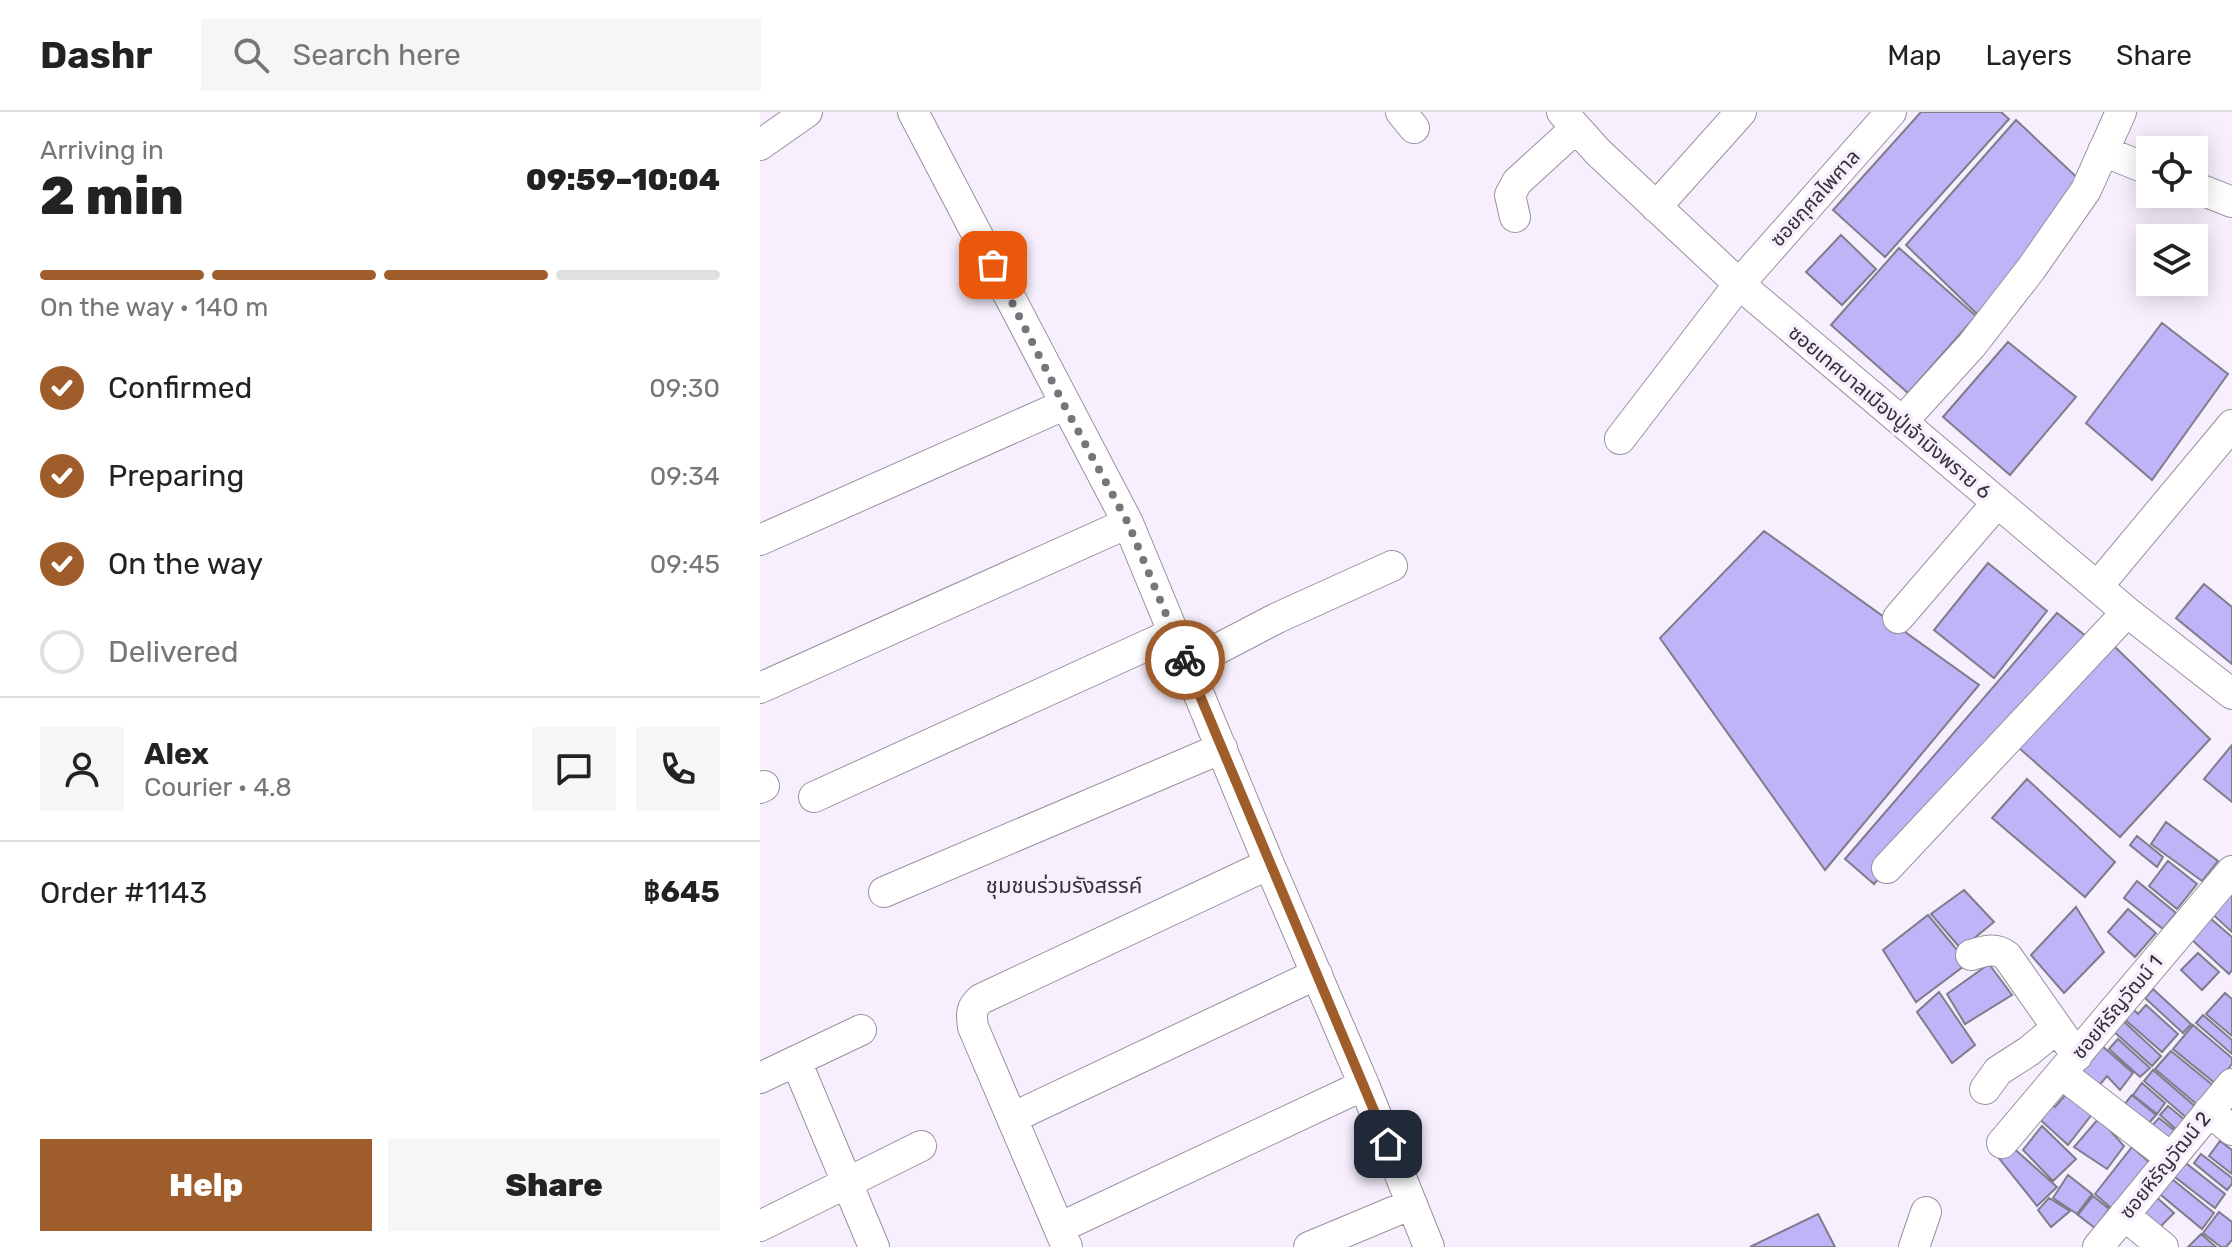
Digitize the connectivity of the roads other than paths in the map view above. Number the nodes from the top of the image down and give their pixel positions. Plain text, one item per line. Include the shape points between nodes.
1 (807, 112) edge
2 (913, 112) edge
3 (1741, 112) edge
4 (1891, 112) edge
5 (2121, 112) edge
6 (1569, 120) edge
7 (760, 145) edge
8 (2103, 151) junction
9 (2136, 164) edge
10 (2208, 193) edge
11 (2232, 202) edge
12 (1656, 207) junction
13 (1515, 217) dead end
14 (1739, 284) junction
15 (1064, 405) junction
16 (1902, 422) junction
17 (2232, 425) edge
18 (1620, 439) dead end
19 (1997, 503) junction
20 (1128, 523) junction
21 (760, 540) edge
22 (1392, 566) dead end
23 (2097, 587) junction
24 (2127, 612) junction
25 (1898, 618) dead end
26 (1174, 633) junction
27 (1187, 665) junction
28 (760, 688) edge
29 (2232, 694) edge
30 (1222, 748) junction
31 (814, 797) dead end
32 (1269, 864) junction
33 (1887, 868) dead end
34 (2232, 871) edge
35 (884, 892) dead end
36 (1971, 955) dead end
37 (1317, 974) junction
38 (2057, 1028) junction
39 (861, 1030) dead end
40 (796, 1061) junction
41 (2069, 1065) junction
42 (760, 1078) edge
43 (2232, 1084) edge
44 (1364, 1085) junction
45 (1985, 1089) dead end
46 (2209, 1111) junction
47 (1012, 1118) junction
48 (2232, 1130) edge
49 (2002, 1143) dead end
50 (921, 1146) dead end
51 (2171, 1158) junction
52 (847, 1183) junction
53 (1412, 1204) junction
54 (1926, 1212) dead end
55 (2124, 1215) junction
56 (760, 1226) edge
57 (1063, 1238) edge
58 (874, 1247) edge
59 (1309, 1247) edge
60 (1429, 1247) edge
61 (1914, 1247) edge
62 (2098, 1247) edge
63 (2163, 1247) edge

1 - 7 street
2 - 15 street
3 - 12 street
4 - 14 street, ซอยกุศลไพศาล
5 - 8 street
6 - 12 street, ซอยเทศบาลเมืองปู่เจ้ามิงพราย 6
6 - 13 street via 1517,182 1510,195
8 - 9 street
8 - 16 street via 2086,190 2031,269
10 - 11 street
12 - 14 street, ซอยเทศบาลเมืองปู่เจ้ามิงพราย 6
14 - 16 street, ซอยเทศบาลเมืองปู่เจ้ามิงพราย 6
14 - 18 street, ซอยกุศลไพศาล
15 - 20 street
15 - 21 street
16 - 19 street, ซอยเทศบาลเมืองปู่เจ้ามิงพราย 6
17 - 23 street
19 - 23 street, ซอยเทศบาลเมืองปู่เจ้ามิงพราย 6
19 - 25 street
20 - 26 street
20 - 28 street
22 - 27 street
23 - 24 street, ซอยเทศบาลเมืองปู่เจ้ามิงพราย 6
24 - 29 street, ซอยเทศบาลเมืองปู่เจ้ามิงพราย 6
24 - 33 street
26 - 27 street
26 - 31 street
27 - 30 street
30 - 32 street
30 - 35 street
32 - 37 street
32 - 47 street via 973,1005 973,1027
34 - 41 street, ซอยหิรัญวัฒน์ 1
36 - 38 street via 1989,950 2007,956
37 - 44 street
37 - 47 street
38 - 41 street
38 - 45 street via 1998,1071
39 - 40 street
40 - 42 street
40 - 52 street
41 - 49 street, ซอยหิรัญวัฒน์ 1
41 - 51 street
43 - 46 street, ซอยหิรัญวัฒน์ 2
44 - 53 street
44 - 57 street
46 - 48 street
46 - 51 street, ซอยหิรัญวัฒน์ 2
47 - 57 street
50 - 52 street
51 - 55 street, ซอยหิรัญวัฒน์ 2
52 - 56 street
52 - 58 street
53 - 59 street
53 - 60 street
54 - 61 street
55 - 62 street, ซอยหิรัญวัฒน์ 2
55 - 63 street

